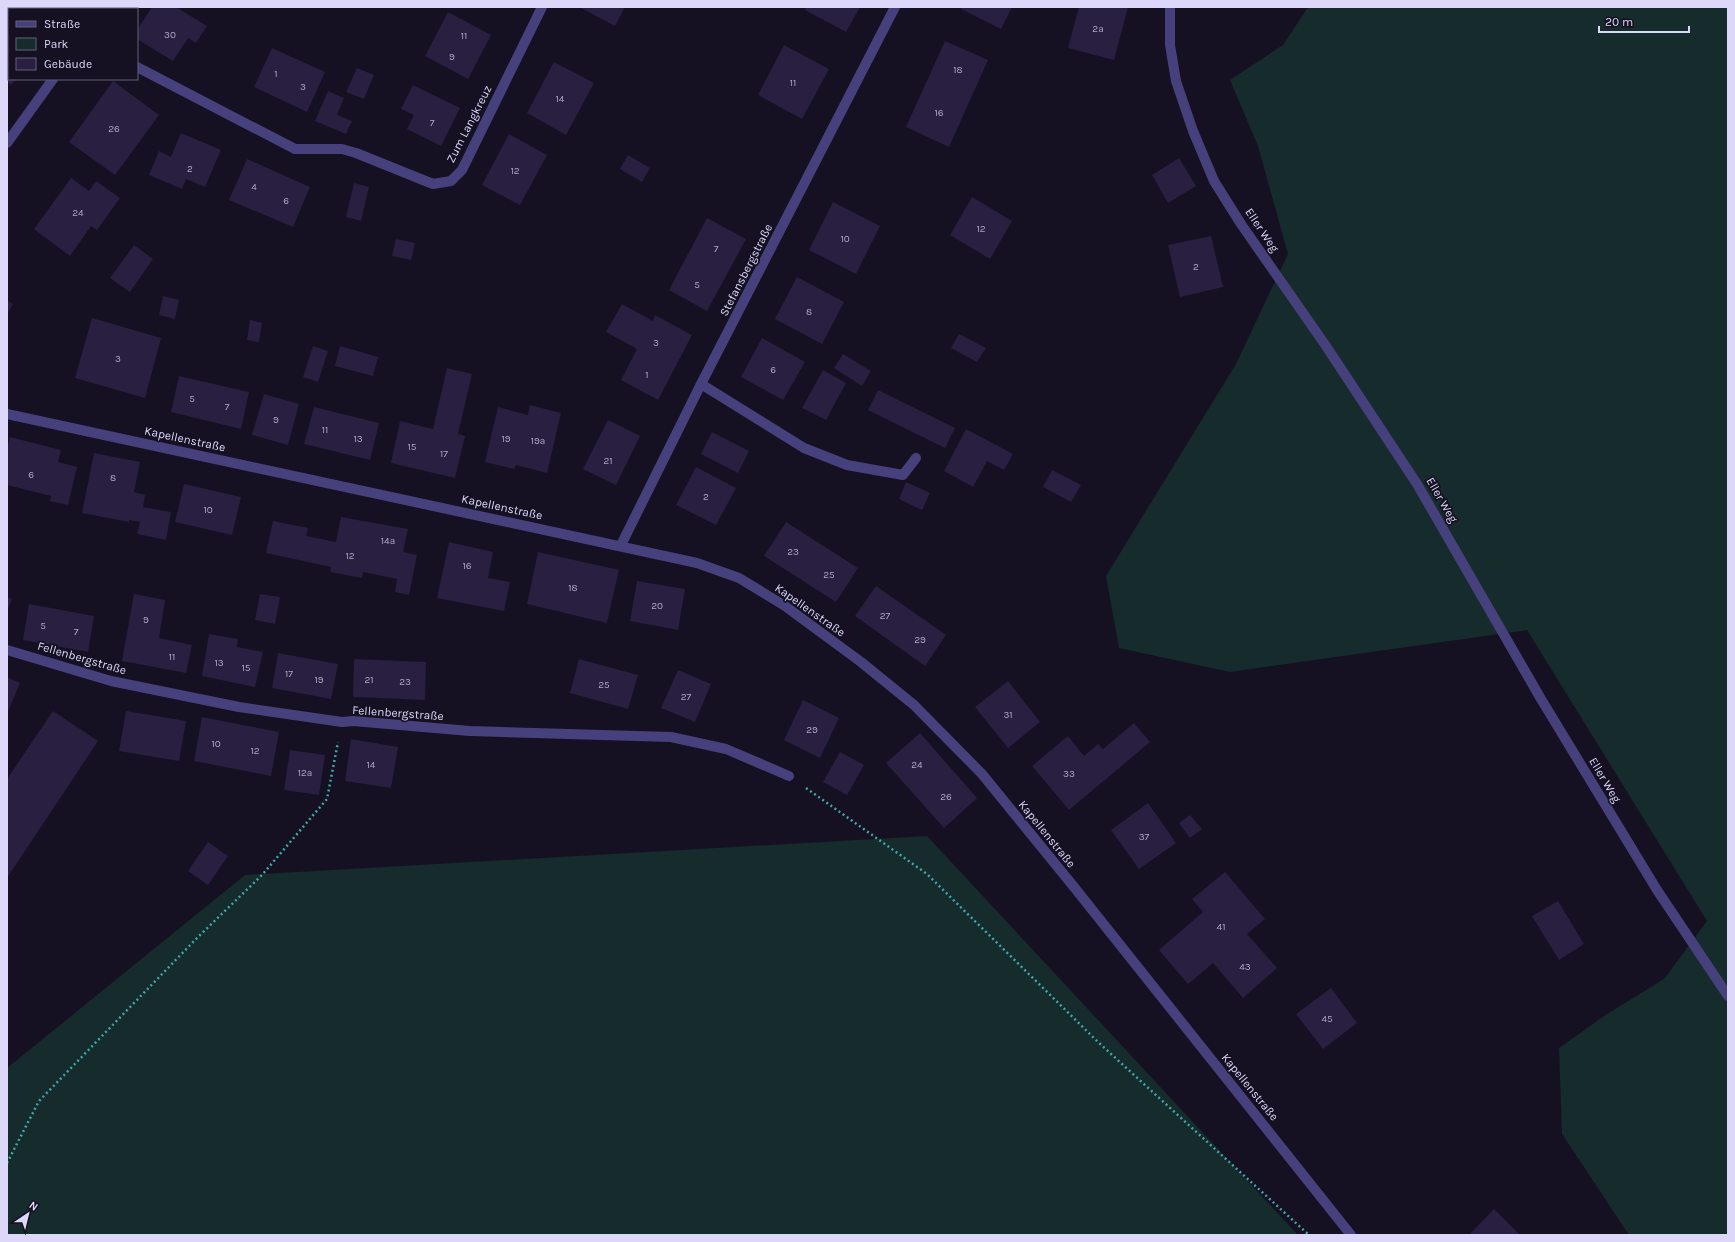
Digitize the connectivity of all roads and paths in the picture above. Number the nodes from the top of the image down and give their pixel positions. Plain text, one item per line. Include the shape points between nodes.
1 (542, 7) edge
2 (895, 7) edge
3 (1170, 7) edge
4 (138, 68) edge
5 (52, 80) edge
6 (7, 143) edge
7 (701, 384) junction
8 (7, 414) edge
9 (916, 458) dead end
10 (621, 545) junction
11 (7, 650) edge
12 (342, 722) junction
13 (789, 776) joint
14 (1728, 996) edge
15 (7, 1163) edge
16 (1309, 1235) edge
17 (1351, 1235) edge

1 - 4 street, Zum Langkreuz via 462,170 451,180 433,184 342,149 295,149
2 - 7 street, Stefansbergstraße
3 - 14 street, Eller Weg via 1170,45 1176,81 1214,181 1417,484 1541,699 1656,890
5 - 6 street
7 - 9 street via 804,448 847,464 903,475
7 - 10 street, Stefansbergstraße
8 - 10 street, Kapellenstraße
10 - 17 street, Kapellenstraße via 697,563 738,578 785,606 914,705 987,780
11 - 12 street, Fellenbergstraße via 111,681 239,707
12 - 13 street, Fellenbergstraße via 470,731 671,737 726,749
12 - 15 path via 328,799 262,875 198,937 39,1101
13 - 16 path via 927,874 1098,1042

